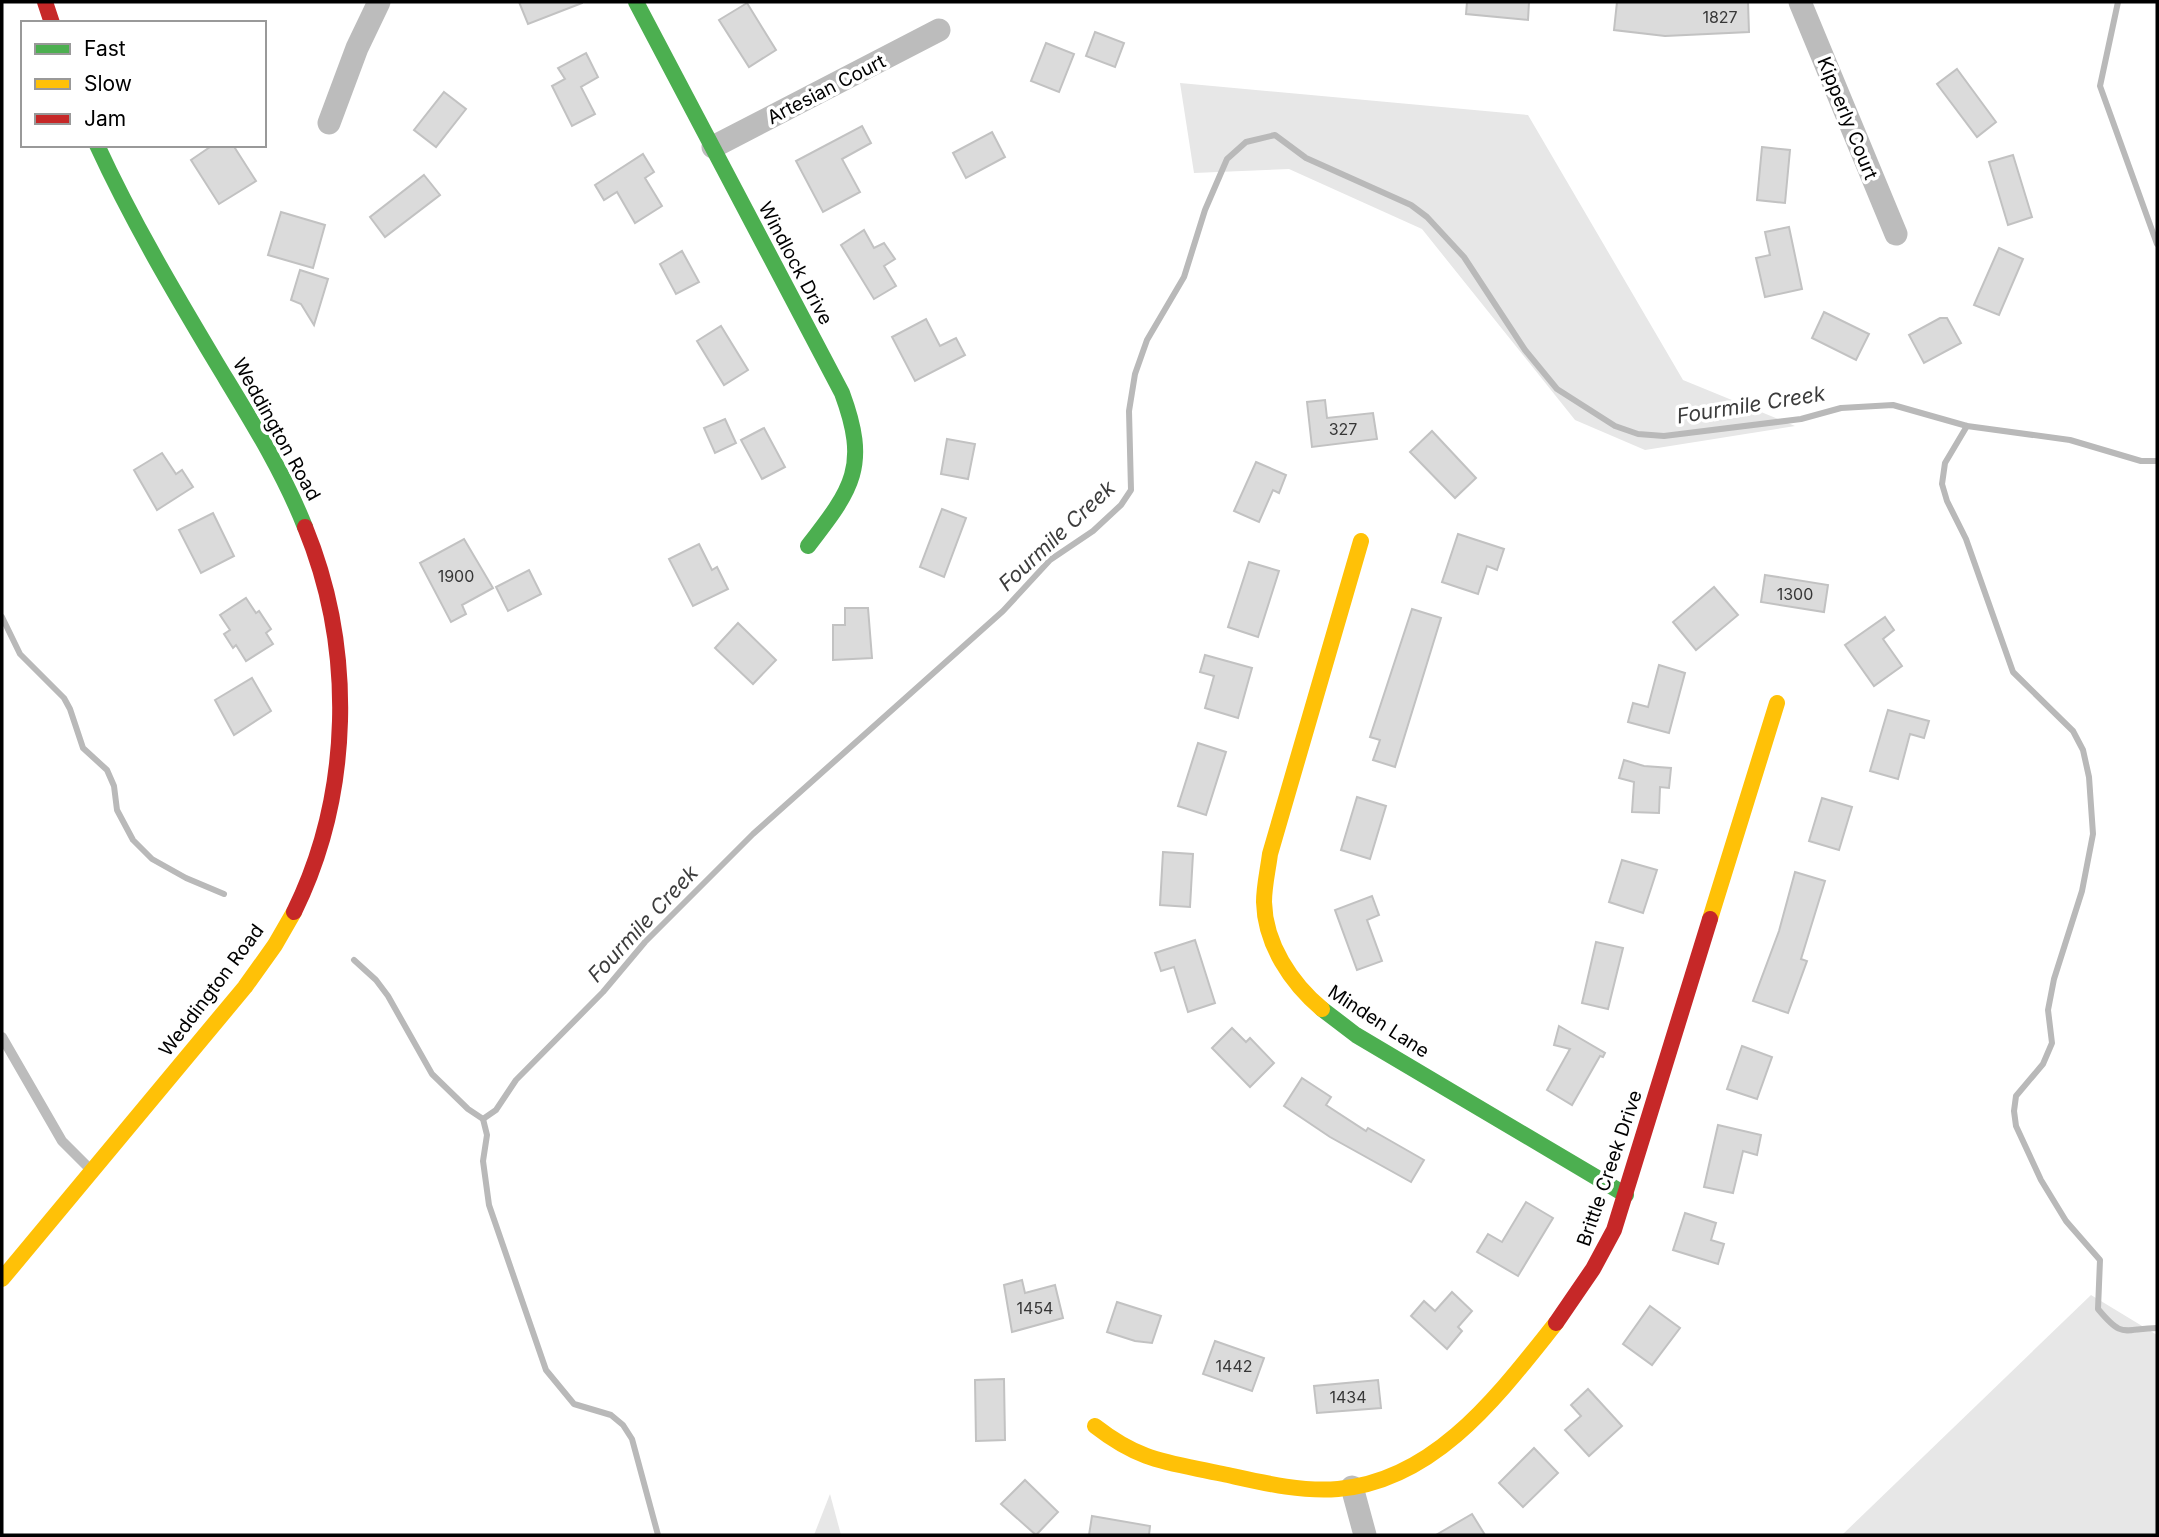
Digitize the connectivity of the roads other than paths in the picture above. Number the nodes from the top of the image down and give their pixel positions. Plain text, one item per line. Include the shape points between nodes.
1 (45, 2) edge
2 (379, 2) edge
3 (636, 2) edge
4 (1800, 2) edge
5 (51, 21) edge
6 (939, 30) dead end
7 (329, 123) dead end
8 (98, 147) edge
9 (713, 148) junction
10 (1896, 234) dead end
11 (1362, 541) dead end
12 (808, 546) dead end
13 (1777, 703) dead end
14 (2, 1037) edge
15 (91, 1171) junction
16 (1626, 1195) junction
17 (2, 1279) edge
18 (1095, 1426) dead end
19 (1352, 1487) junction
20 (1365, 1535) edge

1 - 5 street
2 - 7 street
3 - 9 street, Windlock Drive
4 - 10 street, Kipperly Court
6 - 9 street, Artesian Court
8 - 15 street, Weddington Road via 145,242 294,498 332,610 341,706 334,790 299,901 271,950 232,1002
9 - 12 street, Windlock Drive via 853,423 857,443 849,482
11 - 16 street, Minden Lane via 1269,854 1264,899 1274,947 1287,974 1324,1013
13 - 16 street, Brittle Creek Drive
14 - 15 lane via 62,1141
15 - 17 street, Weddington Road
16 - 19 street, Brittle Creek Drive via 1614,1230 1584,1287 1502,1388 1419,1463
18 - 19 street, Brittle Creek Drive via 1141,1455 1261,1483
19 - 20 street

